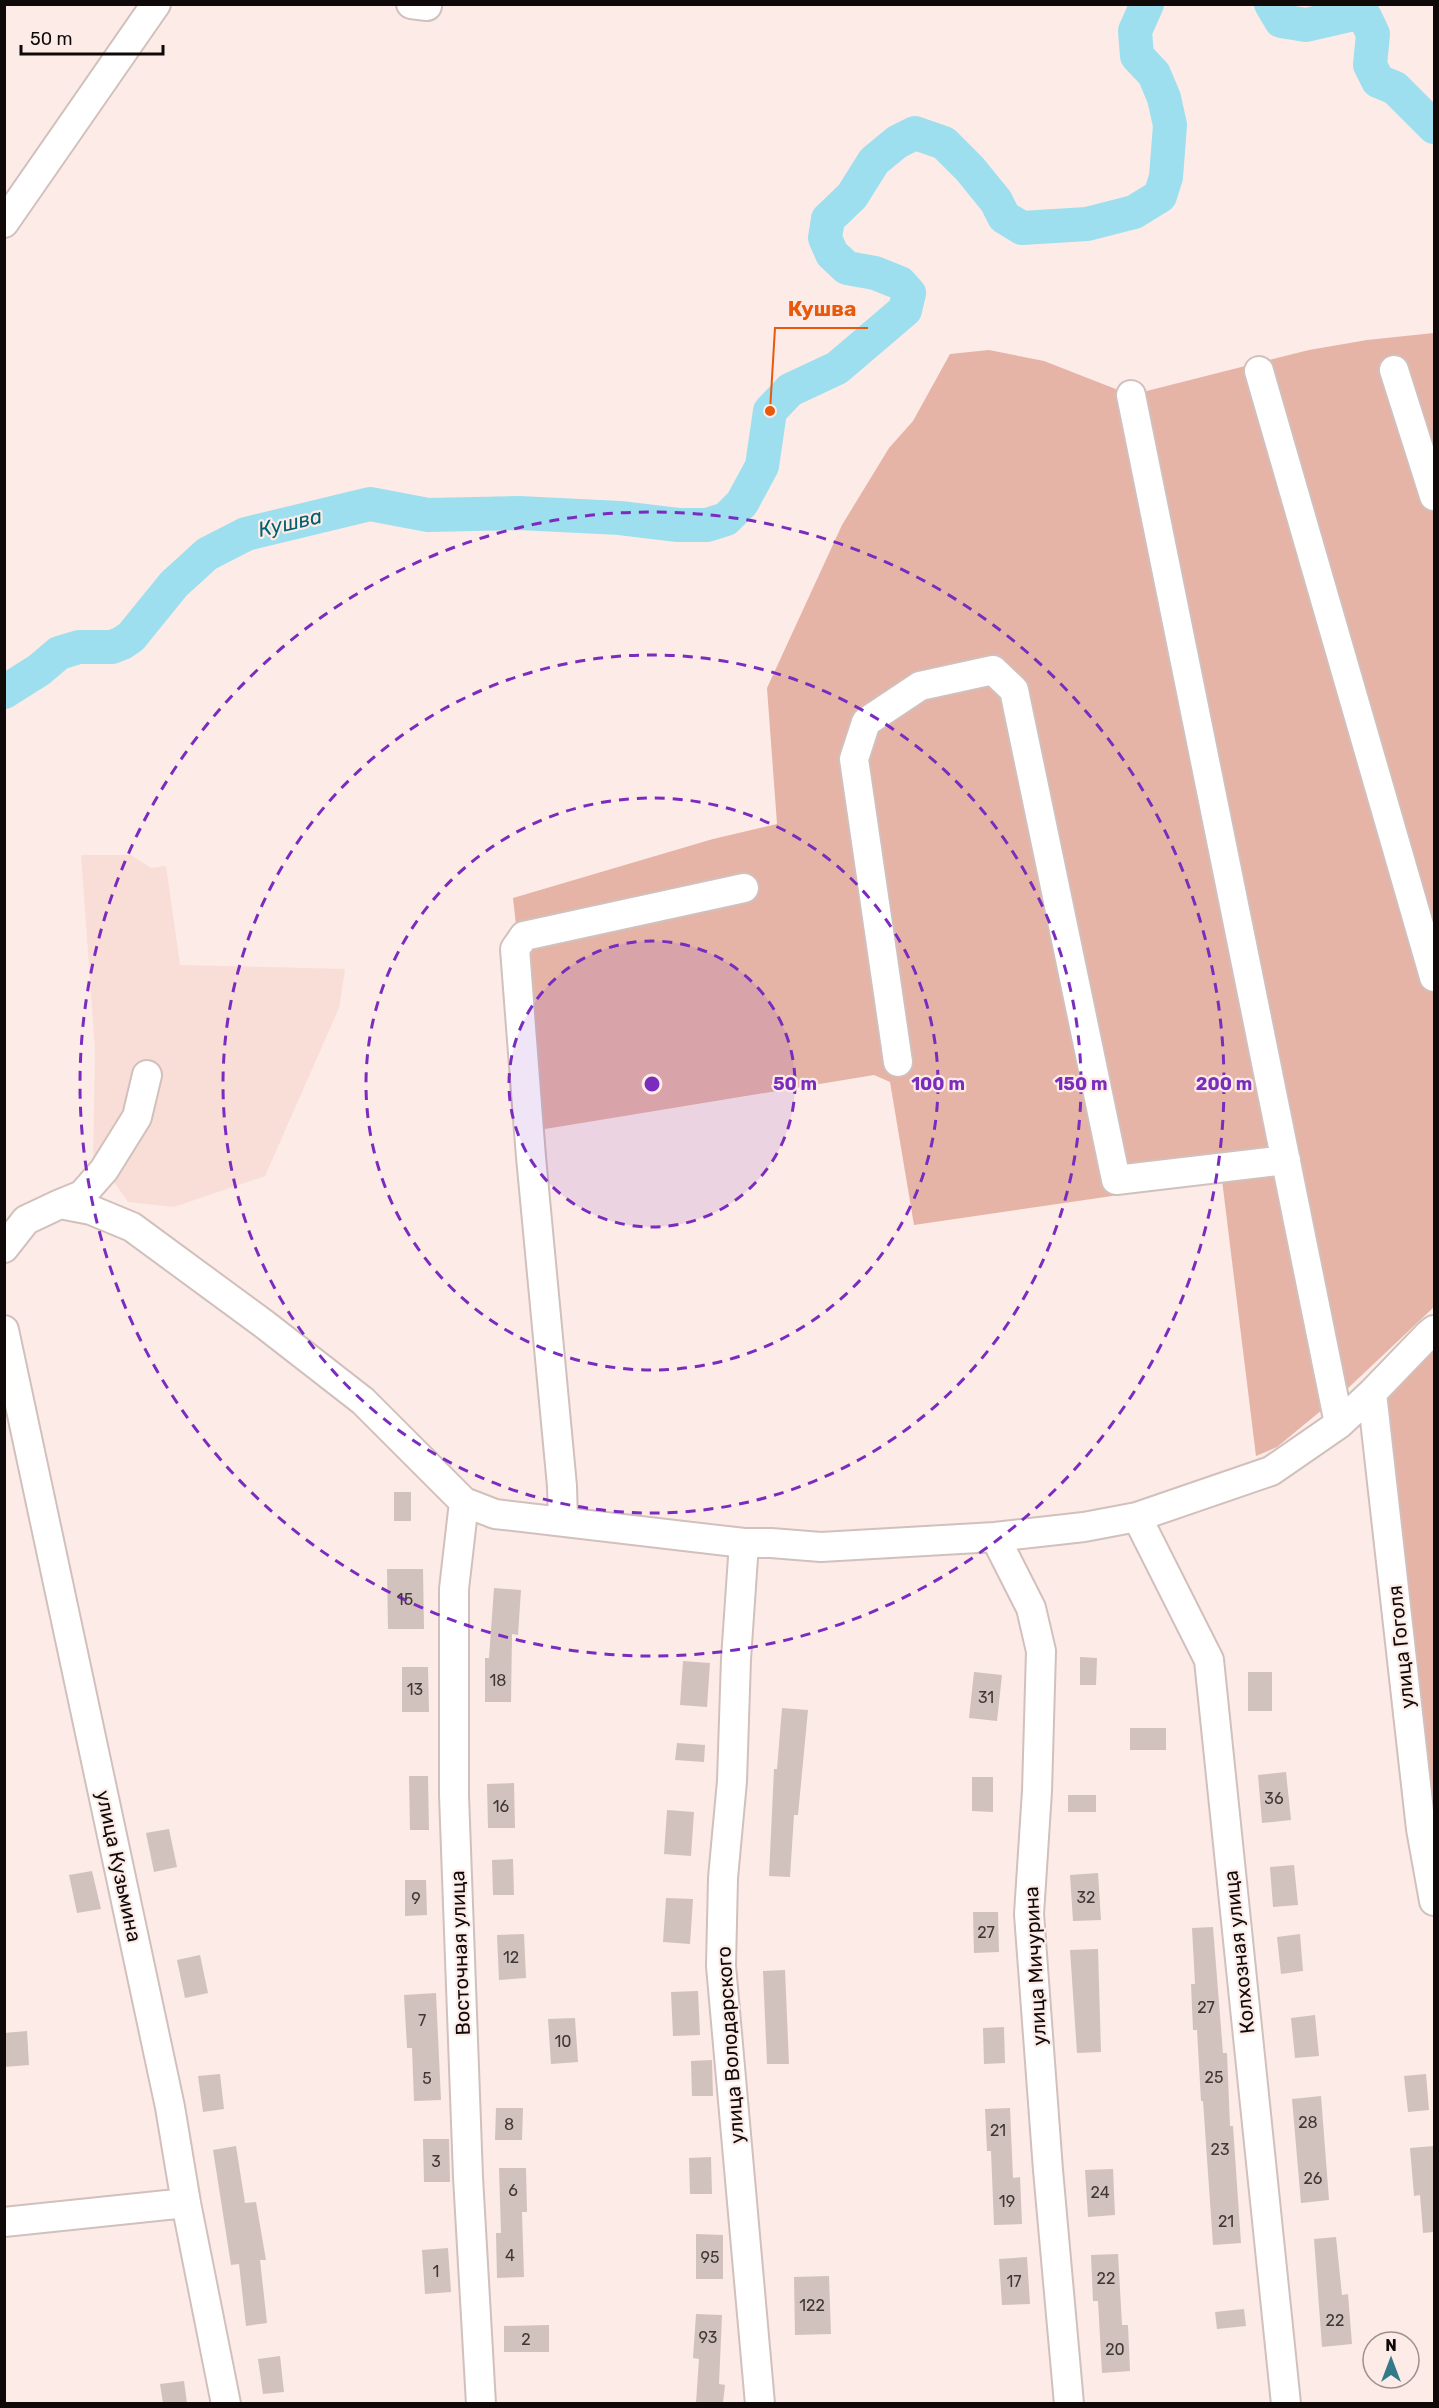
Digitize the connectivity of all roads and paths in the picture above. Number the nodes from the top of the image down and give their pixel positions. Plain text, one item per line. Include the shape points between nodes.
1 (156, 4) edge
2 (4, 224) edge
3 (1394, 370) dead end
4 (1259, 372) dead end
5 (1131, 395) dead end
6 (1434, 496) edge
7 (744, 888) dead end
8 (1434, 977) edge
9 (898, 1062) dead end
10 (147, 1075) dead end
11 (1286, 1160) junction
12 (60, 1204) junction
13 (4, 1248) edge
14 (4, 1330) edge
15 (1434, 1330) edge
16 (1372, 1393) junction
17 (1339, 1424) junction
18 (464, 1502) junction
19 (1137, 1517) junction
20 (563, 1521) junction
21 (995, 1537) junction
22 (744, 1543) junction
23 (1434, 1892) edge
24 (186, 2203) junction
25 (4, 2222) edge
26 (226, 2403) edge
27 (481, 2403) edge
28 (760, 2403) edge
29 (1069, 2403) edge
30 (1286, 2403) edge

1 - 2 street
3 - 6 street
4 - 8 street
5 - 11 street
7 - 20 street via 524,936 515,949
9 - 11 street via 854,759 866,722 920,686 993,670 1014,690 1116,1180
10 - 12 street via 137,1117 104,1170 82,1195
11 - 17 street
12 - 13 street via 26,1220
12 - 18 street via 91,1210 132,1227 363,1401
14 - 24 street, улица Кузьмина via 170,2107
15 - 16 street
16 - 17 street
16 - 23 street, улица Гоголя via 1421,1829
17 - 19 street via 1271,1471
18 - 20 street via 495,1514
18 - 27 street, Восточная улица via 454,1589 454,1795
19 - 21 street
19 - 30 street, Колхозная улица via 1209,1660
20 - 22 street
21 - 22 street via 821,1547
21 - 29 street, улица Мичурина via 1031,1608 1041,1651 1029,1914
22 - 28 street, улица Володарского via 721,1966
24 - 25 street
24 - 26 street, улица Кузьмина

